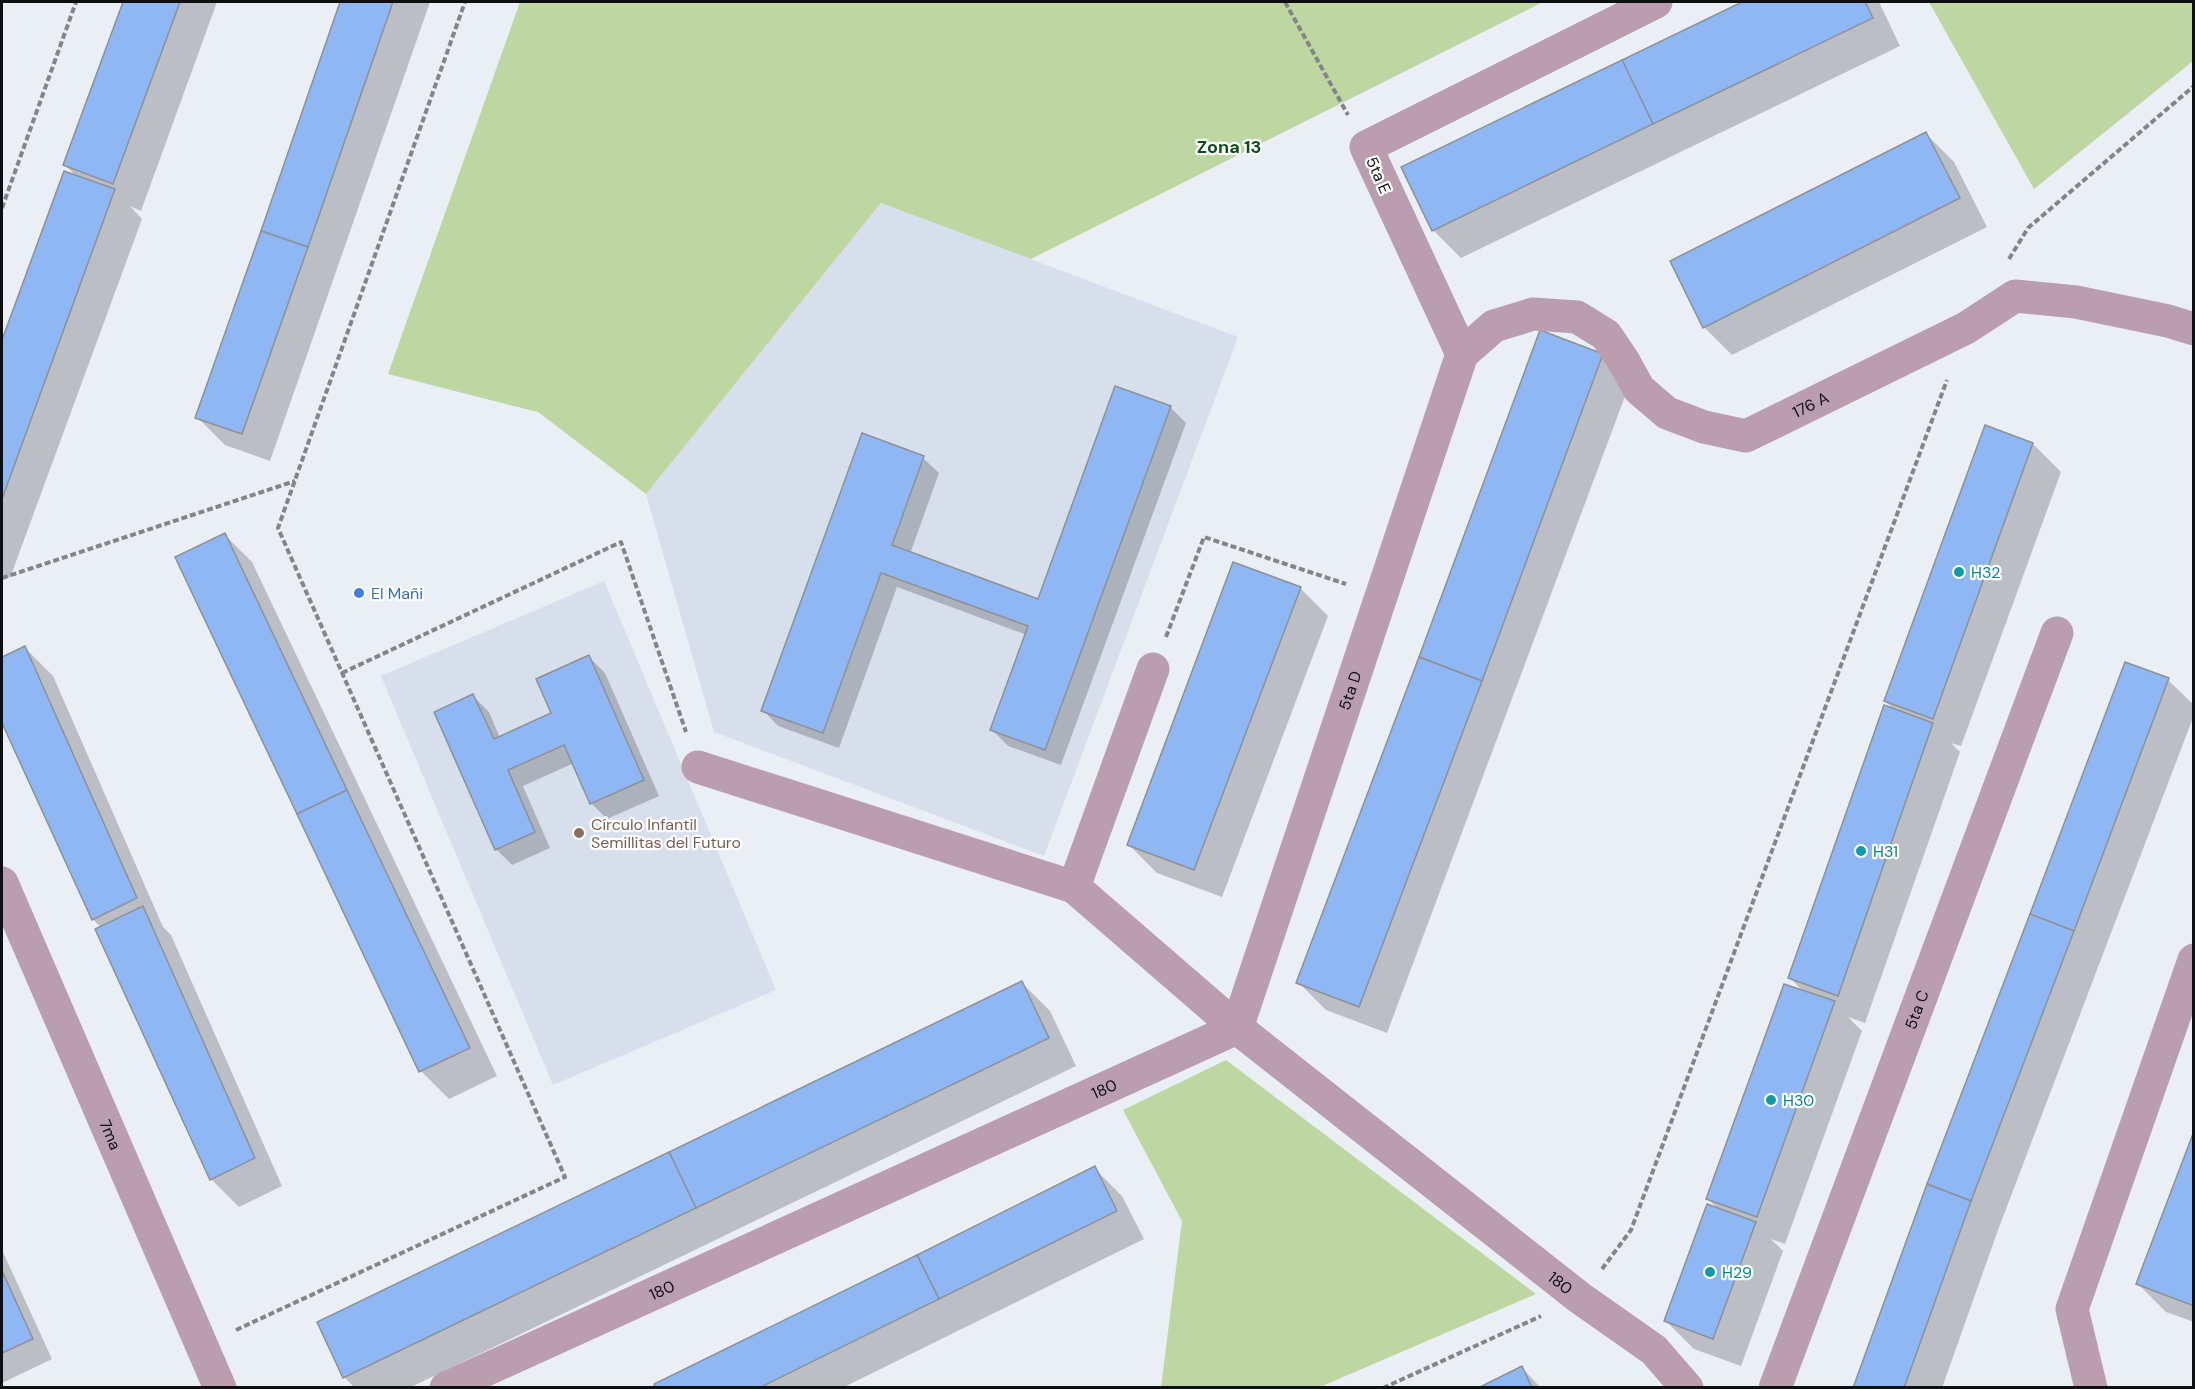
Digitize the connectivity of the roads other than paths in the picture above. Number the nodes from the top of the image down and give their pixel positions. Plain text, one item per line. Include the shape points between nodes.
1 (1656, 2) edge
2 (2193, 329) edge
3 (1462, 354) junction
4 (2057, 633) dead end
5 (1153, 669) road end
6 (698, 767) road end
7 (2, 883) edge
8 (1074, 887) junction
9 (2193, 960) edge
10 (1237, 1028) junction
11 (219, 1388) edge
12 (446, 1388) edge
13 (1687, 1388) edge
14 (1775, 1388) edge
15 (2091, 1388) edge

1 - 3 street, 5ta E via 1366,147
2 - 3 street, 176 A via 2076,302 2015,296 1966,328 1746,436 1704,427 1667,412 1639,389 1606,335 1577,317 1533,314 1494,326
3 - 10 street, 5ta D
4 - 14 street, 5ta C
5 - 8 street
6 - 8 street
7 - 11 street, 7ma
8 - 10 street
9 - 15 street via 2072,1309
10 - 12 street, 180
10 - 13 street, 180 via 1580,1298 1654,1350

